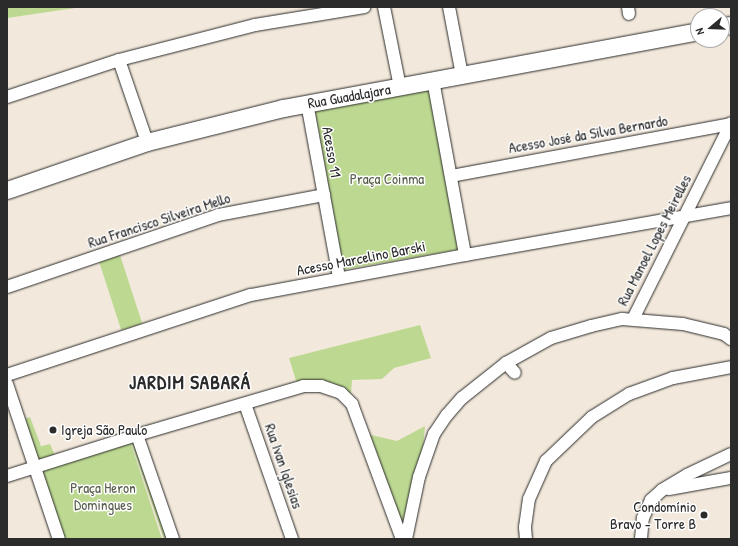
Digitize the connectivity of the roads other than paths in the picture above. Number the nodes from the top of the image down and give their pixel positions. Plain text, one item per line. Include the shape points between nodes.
1 (365, 7) edge
2 (384, 7) edge
3 (449, 7) edge
4 (690, 32) edge
5 (119, 60) junction
6 (462, 75) junction
7 (433, 80) junction
8 (400, 87) junction
9 (7, 97) edge
10 (307, 103) junction
11 (731, 124) edge
12 (147, 142) junction
13 (451, 176) junction
14 (7, 190) edge
15 (324, 195) junction
16 (731, 208) edge
17 (684, 216) junction
18 (465, 255) junction
19 (339, 278) junction
20 (7, 287) edge
21 (632, 319) junction
22 (731, 339) edge
23 (506, 363) junction
24 (731, 367) edge
25 (515, 373) dead end
26 (7, 375) edge
27 (7, 384) edge
28 (245, 404) junction
29 (137, 435) junction
30 (731, 454) edge
31 (36, 468) junction
32 (7, 476) edge
33 (731, 478) edge
34 (662, 490) junction
35 (59, 539) edge
36 (173, 539) edge
37 (292, 539) edge
38 (402, 539) edge
39 (406, 539) edge
40 (526, 539) edge
41 (641, 539) edge

1 - 5 street via 255,25
2 - 8 street
3 - 6 street
4 - 6 main road, Rua Guadalajara
5 - 9 street
5 - 12 street
6 - 7 main road, Rua Guadalajara
7 - 8 main road, Rua Guadalajara
7 - 13 street
8 - 10 main road, Rua Guadalajara
10 - 12 main road, Rua Guadalajara
10 - 15 street, Acesso 11
11 - 13 street, Acesso José da Silva Bernardo
11 - 17 street, Rua Manoel Lopes Meirelles
12 - 14 main road, Rua Guadalajara
13 - 18 street
15 - 19 street, Acesso 11
15 - 20 street, Rua Francisco Silveira Mello via 218,215
16 - 17 street, Acesso Marcelino Barski
17 - 18 street, Acesso Marcelino Barski
17 - 21 street, Rua Manoel Lopes Meirelles
18 - 19 street, Acesso Marcelino Barski
19 - 26 street, Acesso Marcelino Barski via 251,295
21 - 22 street via 682,324 724,334
21 - 23 street, Rua Manoel Lopes Meirelles via 609,321 562,334 539,343
23 - 25 street
23 - 39 street, Rua Manoel Lopes Meirelles via 462,398 434,434 419,477
24 - 40 street via 673,378 629,394 592,417 546,461 529,499
27 - 31 street
28 - 29 street
28 - 37 street, Rua Ivan Iglesias
28 - 38 street via 303,386 321,386 347,397 352,404
29 - 31 street
29 - 36 street
30 - 34 street
31 - 32 street
31 - 35 street
33 - 34 street
34 - 41 street via 651,500 643,518

